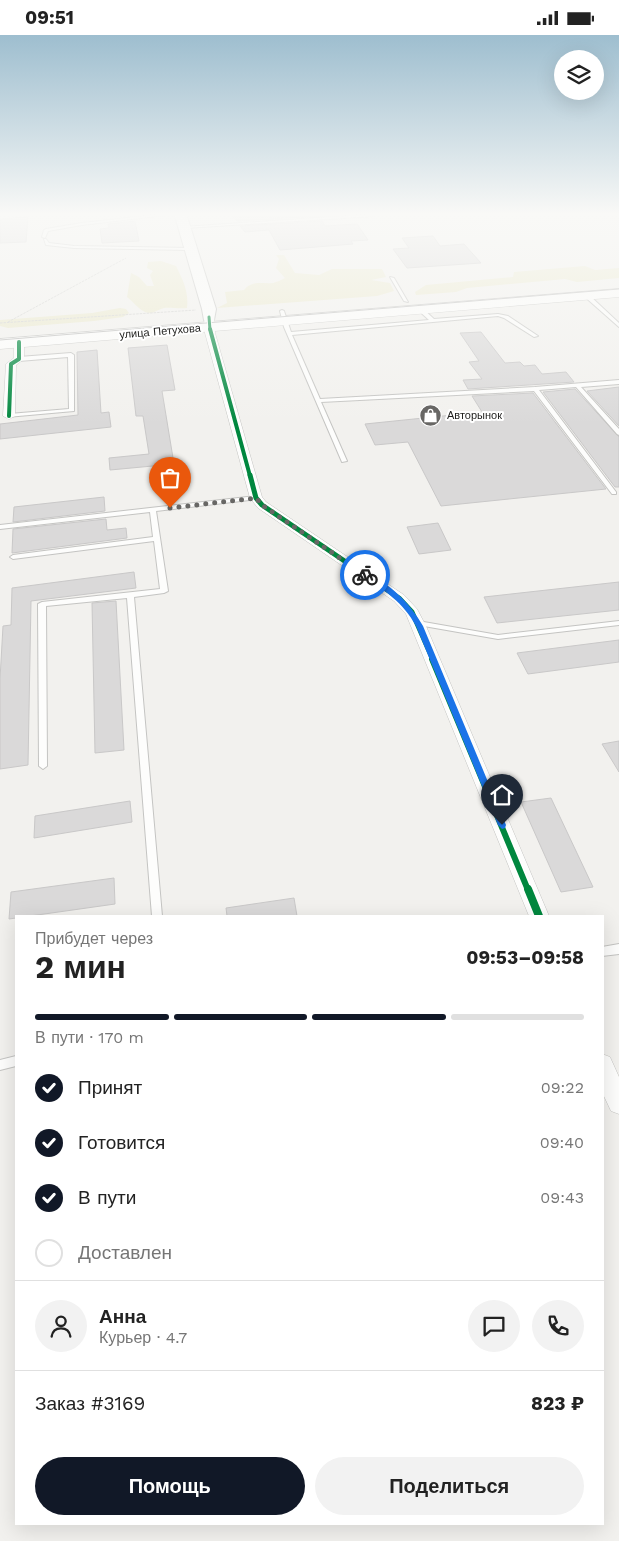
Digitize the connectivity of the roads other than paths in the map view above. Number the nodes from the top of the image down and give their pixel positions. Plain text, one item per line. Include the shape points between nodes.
1 (200, 283) edge
2 (395, 283) edge
3 (616, 283) edge
4 (619, 293) edge
5 (587, 295) junction
6 (406, 301) junction
7 (420, 309) junction
8 (497, 309) junction
9 (209, 317) junction
10 (433, 321) junction
11 (286, 322) junction
12 (619, 326) edge
13 (4, 328) edge
14 (536, 336) dead end
15 (19, 342) junction
16 (0, 344) edge
17 (19, 359) junction
18 (619, 382) edge
19 (578, 385) junction
20 (535, 389) junction
21 (318, 401) junction
22 (9, 416) joint
23 (619, 433) edge
24 (344, 461) dead end
25 (614, 493) dead end
26 (256, 498) junction
27 (153, 509) junction
28 (0, 527) edge
29 (157, 539) junction
30 (13, 557) dead end
31 (130, 595) junction
32 (418, 623) junction
33 (619, 623) edge
34 (43, 766) dead end
35 (157, 915) edge
36 (540, 915) edge
37 (619, 949) edge
38 (604, 952) edge
39 (15, 1061) edge
40 (0, 1065) edge
41 (604, 1069) edge
42 (619, 1103) edge

1 - 9 main road
2 - 6 lane
3 - 6 highway, улица Петухова
4 - 5 highway, улица Петухова
5 - 8 highway, улица Петухова
5 - 12 lane
6 - 11 highway, улица Петухова
7 - 8 highway, улица Петухова
7 - 10 lane
7 - 11 highway, улица Петухова
8 - 10 lane
8 - 14 lane
9 - 11 highway, улица Петухова
9 - 13 highway, улица Петухова
9 - 15 highway, улица Петухова
9 - 26 street via 210,333
10 - 11 lane
11 - 21 lane
15 - 16 highway, улица Петухова
15 - 17 street
17 - 22 street via 11,364
17 - 22 lane via 71,355 72,409
18 - 19 lane
19 - 20 lane
19 - 23 lane
20 - 21 lane
20 - 25 lane
21 - 24 lane
26 - 27 lane
26 - 32 street via 399,598
27 - 28 lane
27 - 29 lane
29 - 30 lane
29 - 31 lane via 164,591
31 - 34 lane via 42,604
31 - 35 lane
32 - 33 lane via 498,637
32 - 36 street
37 - 38 lane
39 - 40 lane
41 - 42 street

